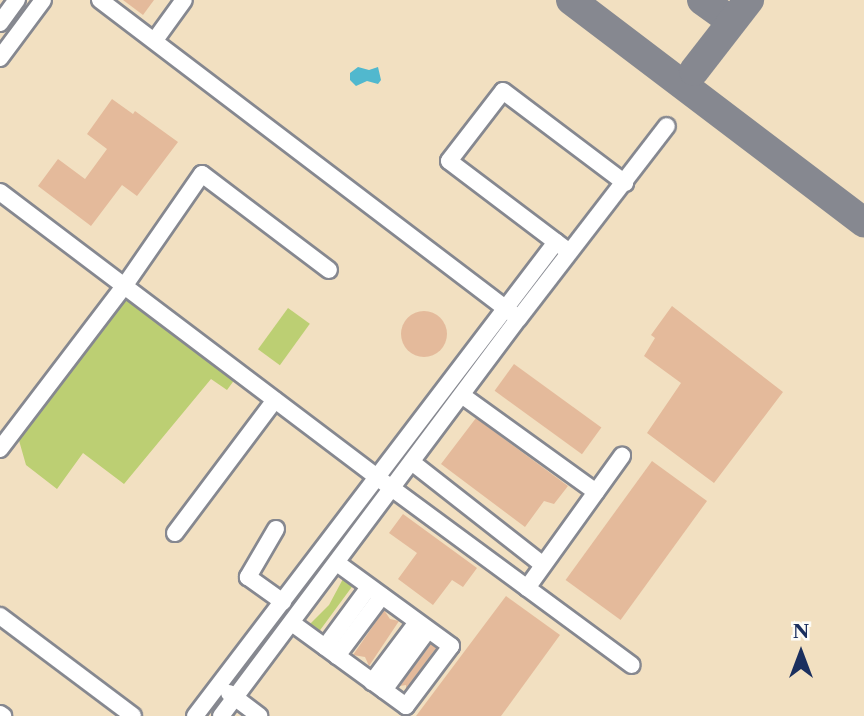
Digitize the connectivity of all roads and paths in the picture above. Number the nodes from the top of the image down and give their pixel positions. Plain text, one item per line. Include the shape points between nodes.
1 (17, 0) edge
2 (43, 0) edge
3 (100, 0) edge
4 (184, 0) edge
5 (0, 23) edge
6 (155, 40) junction
7 (0, 58) edge
8 (667, 126) dead end
9 (625, 183) junction
10 (0, 192) edge
11 (556, 242) junction
12 (571, 254) junction
13 (329, 270) dead end
14 (125, 285) junction
15 (505, 308) junction
16 (519, 318) junction
17 (463, 396) junction
18 (275, 400) junction
19 (0, 449) edge
20 (622, 456) dead end
21 (413, 463) junction
22 (378, 478) junction
23 (393, 489) junction
24 (596, 492) junction
25 (276, 529) dead end
26 (175, 533) dead end
27 (337, 563) junction
28 (543, 565) junction
29 (527, 588) junction
30 (376, 591) junction
31 (283, 602) junction
32 (0, 616) edge
33 (292, 623) junction
34 (423, 626) junction
35 (331, 651) junction
36 (632, 665) dead end
37 (219, 685) junction
38 (378, 686) junction
39 (235, 698) junction
40 (133, 716) edge
41 (195, 716) edge
42 (221, 716) edge
43 (259, 716) edge

1 - 5 street
2 - 7 street
3 - 6 street
4 - 6 street
6 - 15 street
8 - 9 street
9 - 11 street via 503,91 449,161
9 - 12 street
10 - 14 street
11 - 12 street
11 - 15 street
12 - 16 street
13 - 14 street via 202,174
14 - 18 street
14 - 19 street
15 - 16 street
15 - 22 street
16 - 17 street
17 - 21 street
17 - 24 street
18 - 22 street
18 - 26 street
20 - 24 street
21 - 23 street
21 - 28 street
22 - 23 street
22 - 31 street
23 - 27 street
23 - 29 street
24 - 28 street
25 - 31 street via 248,577
27 - 30 street
27 - 33 street
28 - 29 street
29 - 36 street
30 - 34 street
30 - 35 street
31 - 37 street
32 - 40 street
33 - 35 street
33 - 39 street
34 - 38 street
34 - 38 street via 451,646 406,706
35 - 38 street
37 - 39 street
37 - 41 street
39 - 42 street
39 - 43 street

